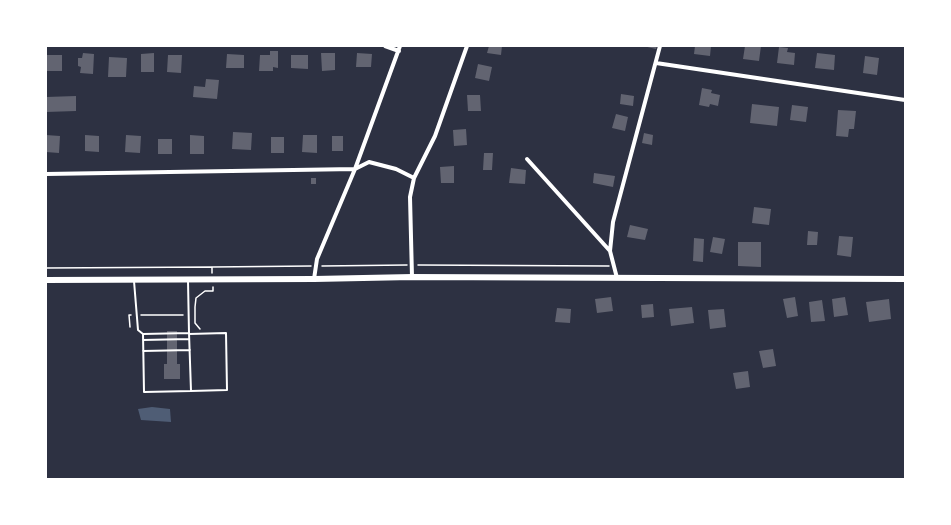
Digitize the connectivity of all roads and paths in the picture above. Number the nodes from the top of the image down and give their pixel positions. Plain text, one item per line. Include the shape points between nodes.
1 (385, 46) edge
2 (467, 46) edge
3 (660, 46) edge
4 (399, 48) edge
5 (656, 63) junction
6 (905, 100) edge
7 (527, 159) dead end
8 (355, 169) junction
9 (46, 174) edge
10 (414, 178) junction
11 (610, 251) junction
12 (212, 267) dead end
13 (46, 268) edge
14 (412, 276) junction
15 (314, 278) junction
16 (617, 278) junction
17 (188, 279) junction
18 (905, 279) edge
19 (46, 280) edge
20 (134, 280) junction
21 (137, 315) junction
22 (189, 315) junction
23 (130, 327) dead end
24 (189, 333) junction
25 (143, 334) junction
26 (189, 339) junction
27 (143, 340) junction
28 (190, 350) junction
29 (143, 351) junction
30 (191, 390) junction

1 - 4 street
2 - 10 street via 435,136
3 - 5 street
4 - 8 street
5 - 6 street
5 - 11 street via 613,222
7 - 11 street
8 - 9 street
8 - 10 street via 369,162 396,169
8 - 15 street via 317,258
10 - 14 street via 410,197
11 - 16 street
12 - 13 path
14 - 15 main road
14 - 16 main road
15 - 17 main road
16 - 18 main road
17 - 20 main road
17 - 22 lane
19 - 20 main road
20 - 21 lane
21 - 22 path
21 - 23 path via 130,315
21 - 25 lane via 138,330
22 - 24 lane
24 - 25 lane
24 - 26 lane
24 - 30 lane via 226,334 227,355 227,390
25 - 27 lane
26 - 27 lane
26 - 28 lane
27 - 29 lane
28 - 29 lane
28 - 30 lane
29 - 30 lane via 144,392

